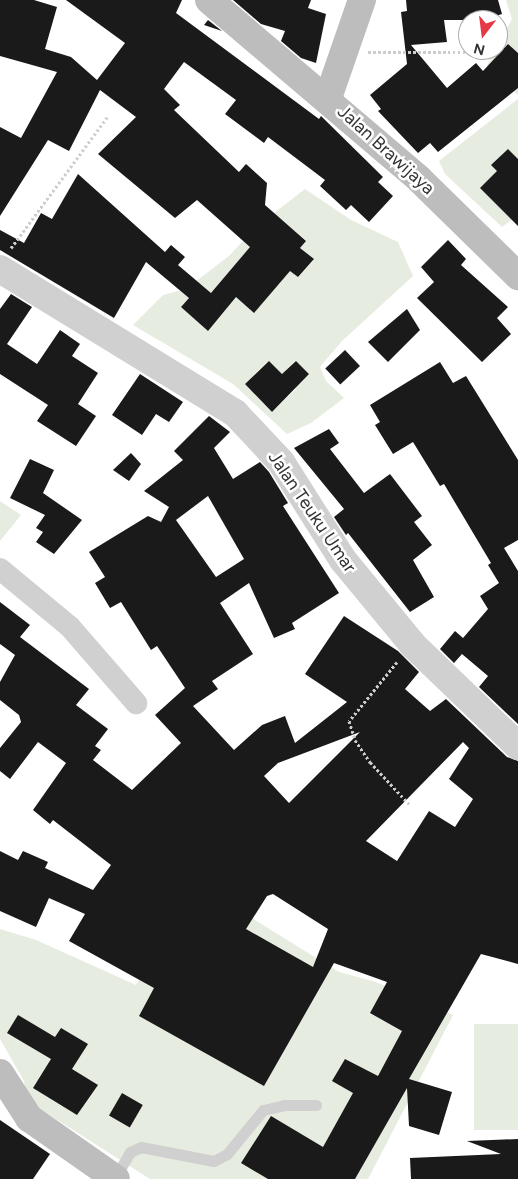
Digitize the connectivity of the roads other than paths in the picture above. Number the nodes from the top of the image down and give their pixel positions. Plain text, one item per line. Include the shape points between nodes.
1 (209, 0) edge
2 (362, 0) edge
3 (328, 98) junction
4 (3, 263) edge
5 (518, 276) edge
6 (0, 569) edge
7 (136, 703) dead end
8 (518, 746) edge
9 (0, 1073) edge
10 (316, 1105) dead end
11 (115, 1179) edge

1 - 3 main road
2 - 3 main road, Jalan Brawijaya
3 - 5 main road, Jalan Brawijaya
4 - 8 street, Jalan Teuku Umar via 235,413 281,462 343,560 413,645
6 - 7 street via 70,627
9 - 11 main road via 29,1118
10 - 11 lane via 297,1104 263,1110 227,1154 214,1160 141,1147 130,1152

